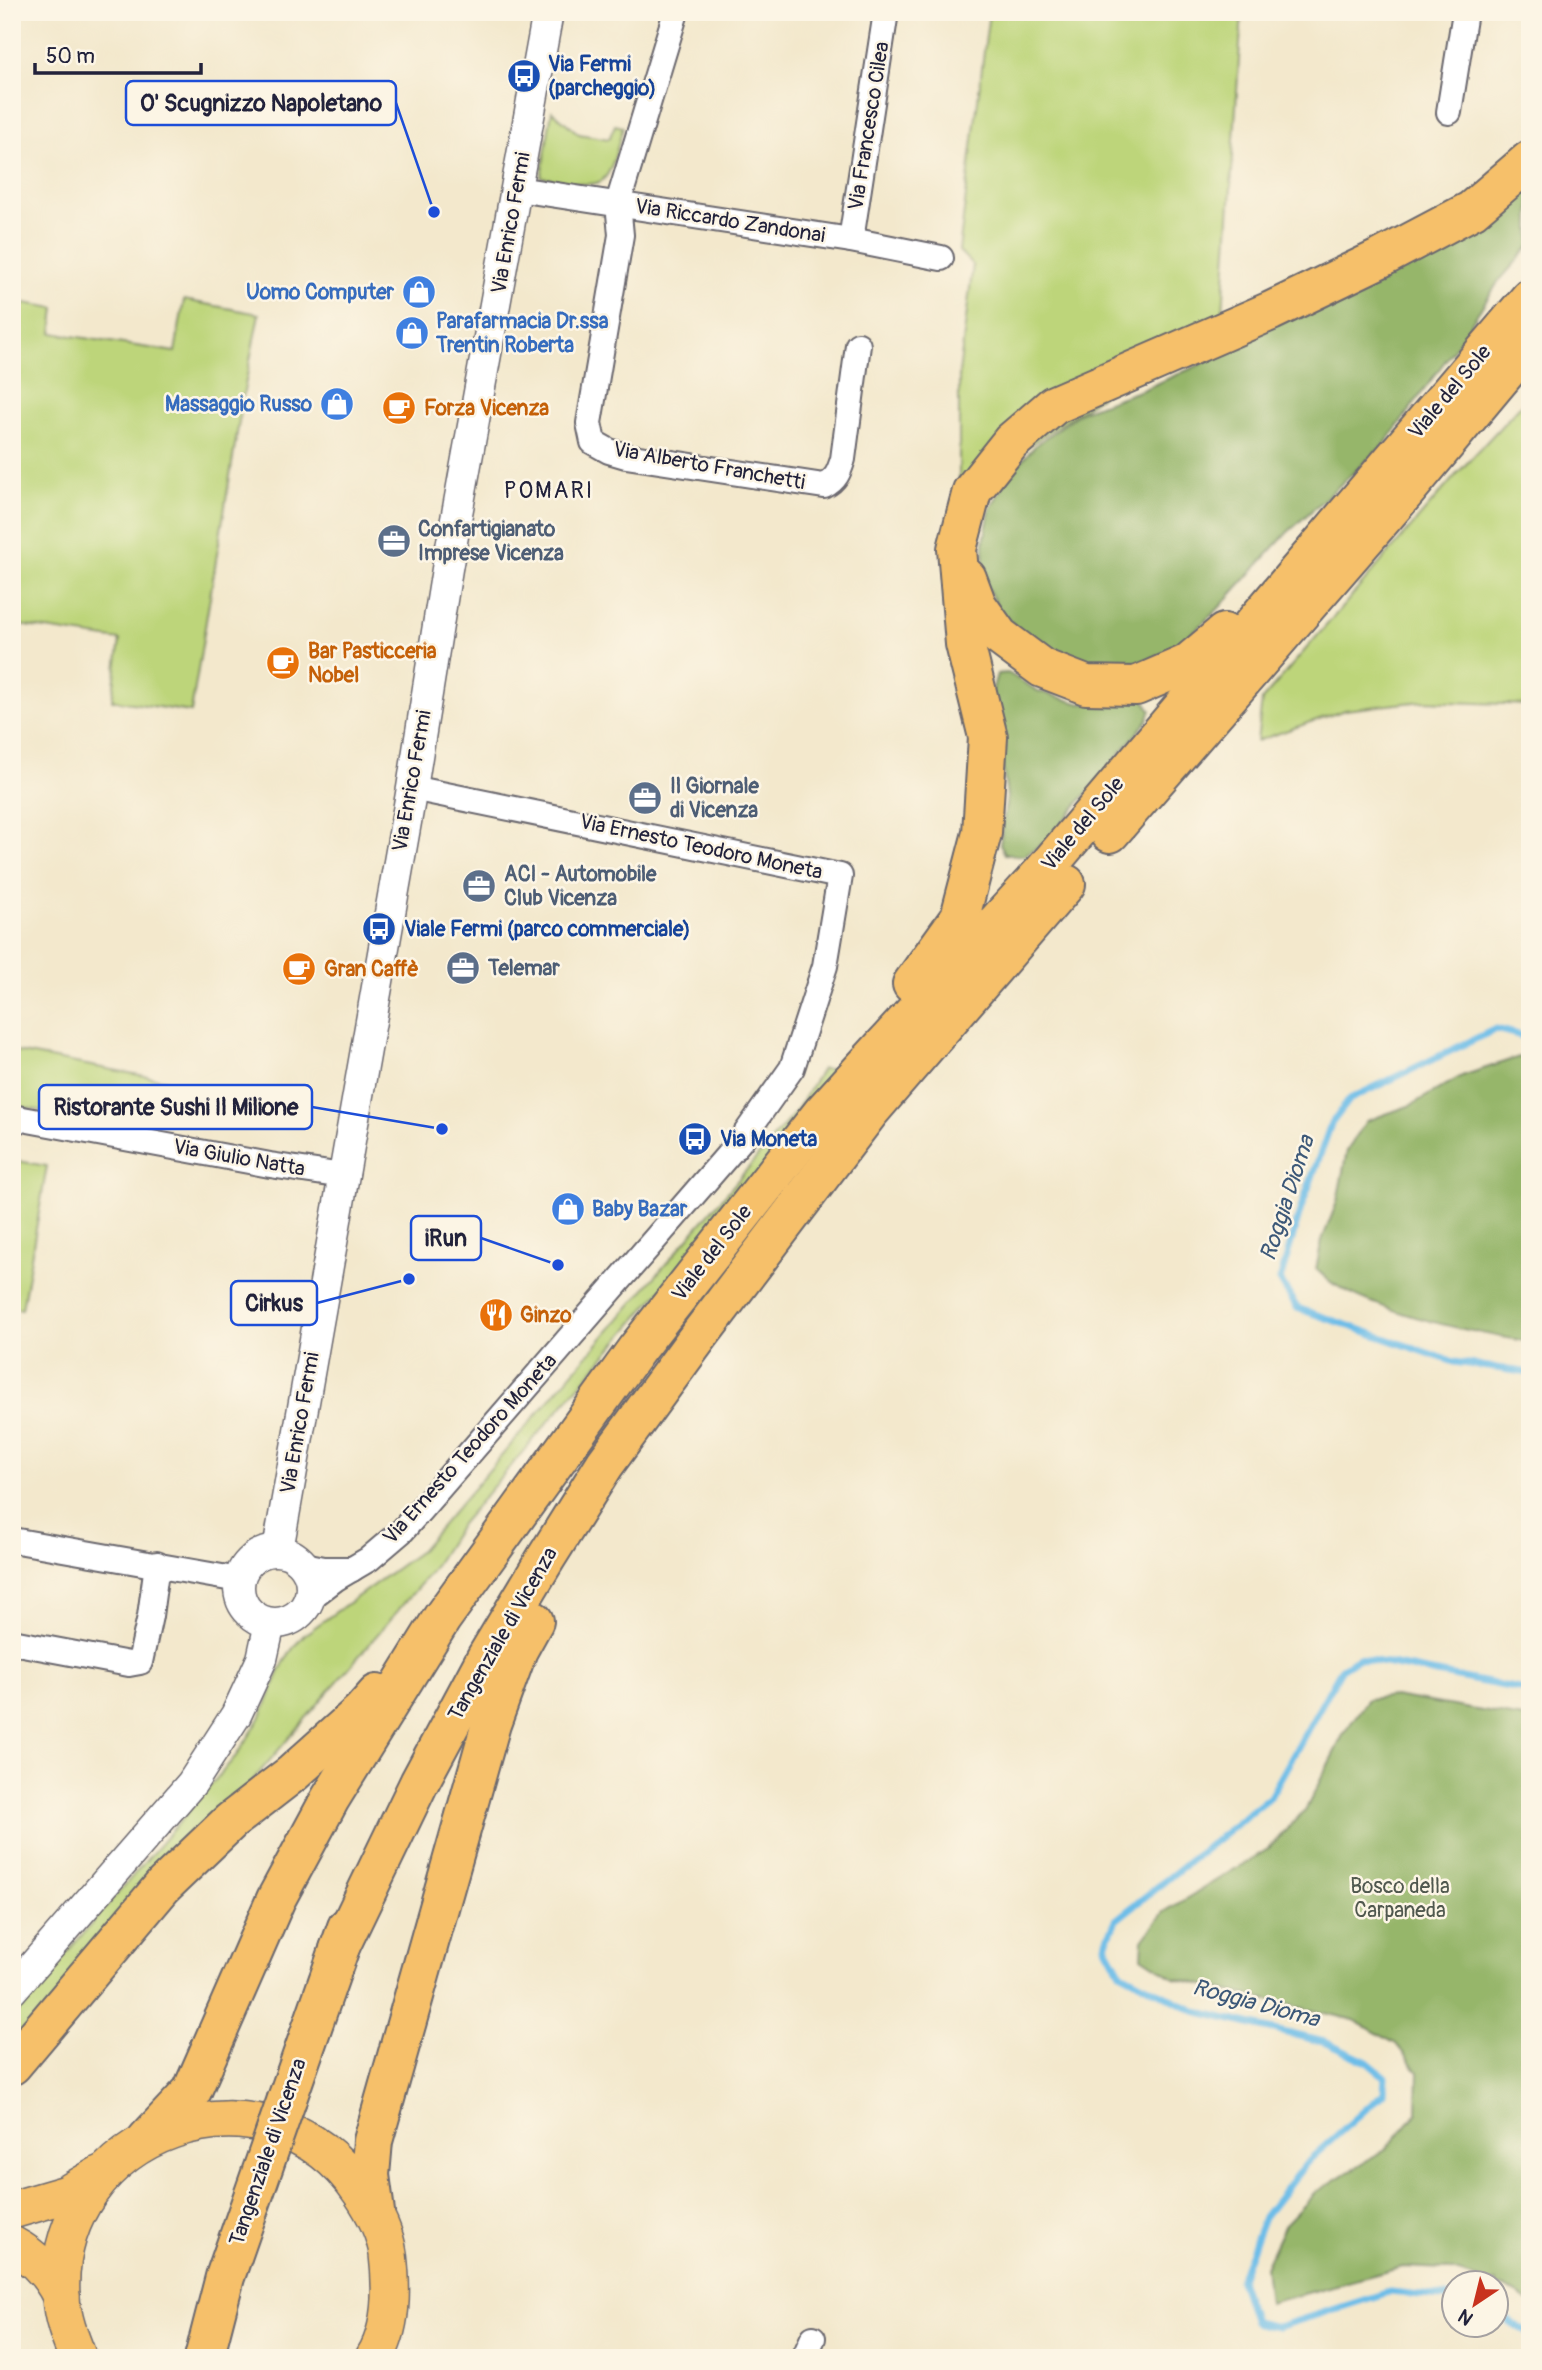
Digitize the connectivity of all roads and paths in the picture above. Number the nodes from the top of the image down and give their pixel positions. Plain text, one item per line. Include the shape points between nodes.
1 (548, 12) edge
2 (677, 12) edge
3 (886, 12) edge
4 (1465, 12) edge
5 (1449, 112) dead end
6 (1530, 160) edge
7 (517, 189) junction
8 (618, 203) junction
9 (851, 240) junction
10 (941, 258) dead end
11 (1530, 298) edge
12 (1530, 342) edge
13 (858, 345) dead end
14 (1530, 367) edge
15 (1407, 490) junction
16 (957, 549) junction
17 (1303, 566) junction
18 (412, 788) junction
19 (823, 1112) junction
20 (12, 1117) edge
21 (343, 1176) junction
22 (698, 1337) junction
23 (636, 1350) junction
24 (12, 1540) edge
25 (278, 1550) junction
26 (157, 1564) junction
27 (304, 1565) junction
28 (352, 1569) junction
29 (239, 1580) junction
30 (310, 1598) junction
31 (442, 1618) junction
32 (270, 1623) junction
33 (12, 1642) edge
34 (339, 1949) junction
35 (12, 1990) edge
36 (12, 2065) edge
37 (147, 2139) junction
38 (105, 2172) junction
39 (12, 2210) edge
40 (374, 2212) junction
41 (12, 2245) edge
42 (61, 2297) junction
43 (379, 2356) edge
44 (78, 2358) edge
45 (204, 2358) edge

1 - 7 street, Via Enrico Fermi
2 - 8 street, Via Alberto Franchetti
3 - 9 street, Via Francesco Cilea
4 - 5 street
6 - 16 highway via 1472,210 1383,257 1272,311 1054,405 1011,442 972,491
7 - 8 street, Via Riccardo Zandonai
7 - 18 street, Via Enrico Fermi
8 - 9 street, Via Riccardo Zandonai
8 - 13 street, Via Alberto Franchetti via 621,235 589,423 593,442 626,456 824,486 833,481 843,459
9 - 10 street, Via Riccardo Zandonai
11 - 17 highway, Viale del Sole
12 - 15 highway, Viale del Sole
14 - 15 highway
15 - 22 highway, Viale del Sole via 870,1111
16 - 17 highway via 977,605 999,636 1042,668 1086,685 1136,686 1187,664
16 - 19 highway via 965,644 988,737 982,833 960,917
17 - 19 highway, Viale del Sole via 1042,873
18 - 21 street, Via Enrico Fermi
18 - 28 street, Via Ernesto Teodoro Moneta via 840,876 825,966 792,1068 741,1140 403,1530
19 - 23 highway, Viale del Sole
20 - 21 street, Via Giulio Natta
21 - 25 street, Via Enrico Fermi
22 - 34 highway, Tangenziale di Vicenza via 605,1464 487,1656
22 - 40 highway via 518,1650 491,1724 373,2141
23 - 31 highway
23 - 34 highway, Tangenziale di Vicenza via 482,1614 402,1783
24 - 26 street
25 - 27 street
25 - 29 street via 249,1562
26 - 29 street
26 - 33 street via 139,1662 129,1664
27 - 28 street
27 - 30 street via 311,1581
28 - 30 street, Via Ernesto Teodoro Moneta
29 - 32 street via 242,1603 259,1620
30 - 32 street, Via Ernesto Teodoro Moneta via 290,1621
31 - 36 highway via 361,1712 231,1821 163,1886
31 - 37 highway via 330,1799 275,1899 192,2091
32 - 35 street via 262,1659 236,1715 192,1783
34 - 45 highway, Tangenziale di Vicenza, bridge via 225,2277
37 - 38 main road
37 - 40 main road via 188,2124 232,2120 276,2127 316,2146 350,2175
38 - 39 main road via 67,2193
38 - 42 main road via 79,2209 64,2251
40 - 43 main road via 387,2246 392,2282
41 - 42 main road via 41,2266
42 - 44 main road via 66,2329

